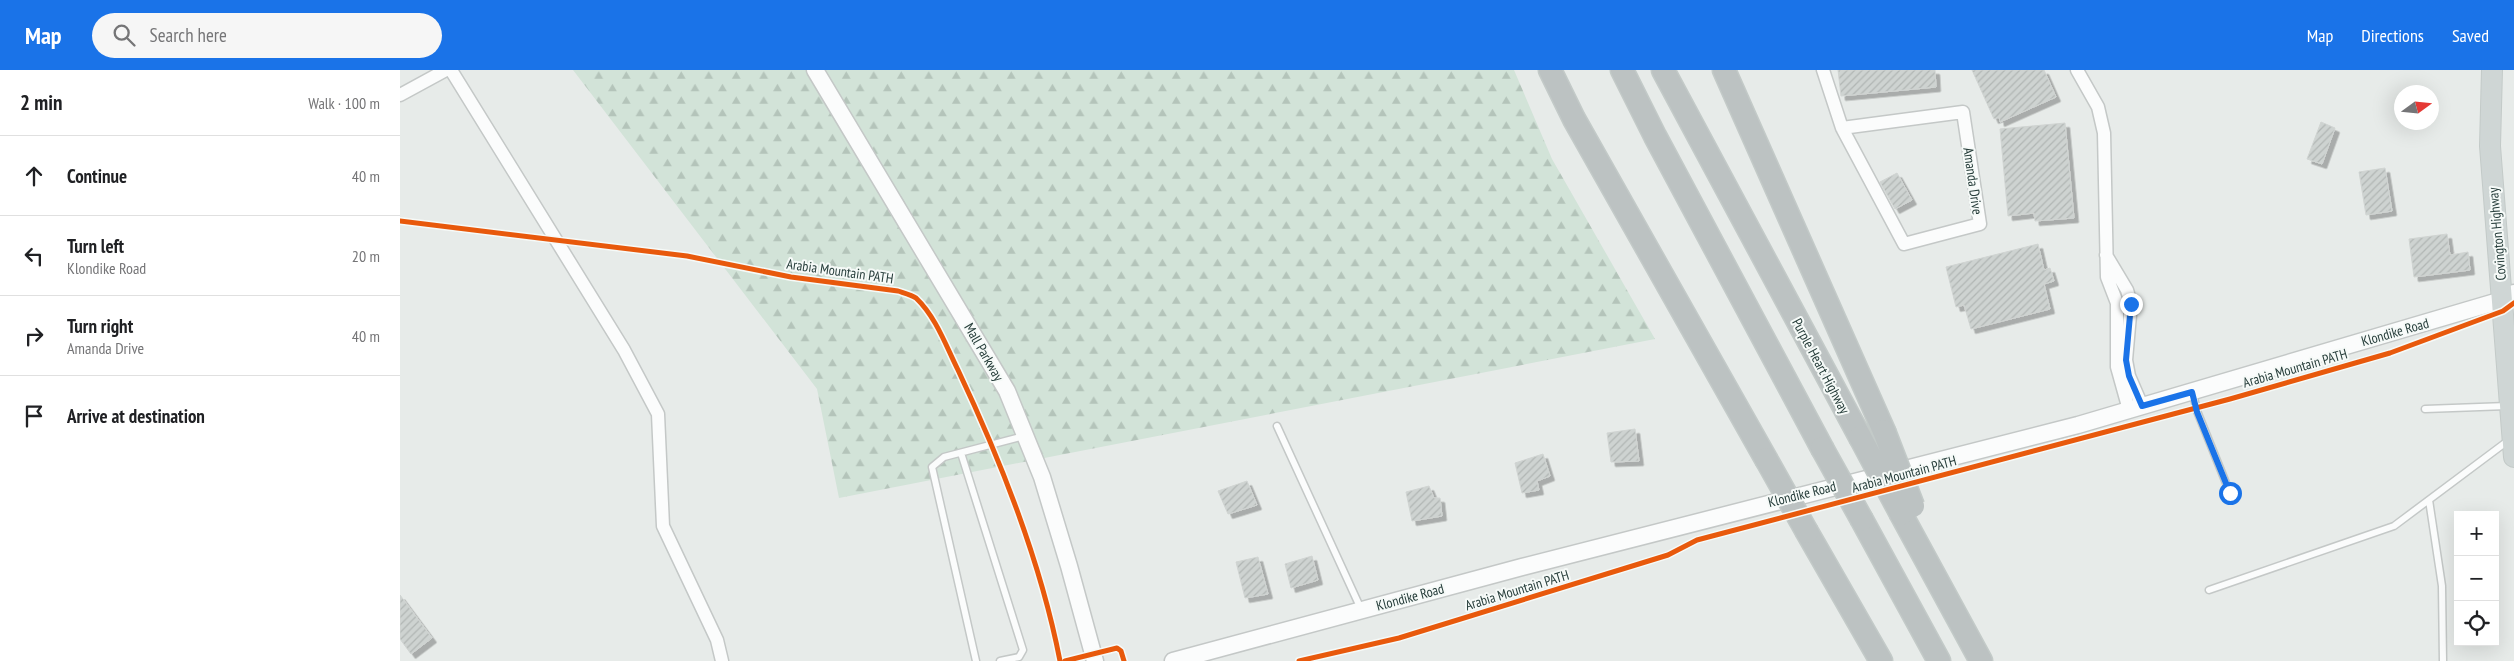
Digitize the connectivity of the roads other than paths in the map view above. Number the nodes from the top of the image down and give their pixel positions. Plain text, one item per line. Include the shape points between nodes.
1 (446, 70) edge
2 (451, 70) edge
3 (815, 70) edge
4 (1550, 70) edge
5 (1622, 70) edge
6 (1663, 70) edge
7 (1724, 70) edge
8 (1823, 70) edge
9 (2078, 70) edge
10 (2492, 70) edge
11 (400, 95) edge
12 (1842, 128) junction
13 (2508, 296) edge
14 (2192, 392) junction
15 (2508, 406) junction
16 (2135, 408) junction
17 (2425, 409) dead end
18 (1277, 426) dead end
19 (1025, 436) junction
20 (2513, 447) edge
21 (961, 453) junction
22 (2230, 493) dead end
23 (2429, 500) junction
24 (1907, 510) junction
25 (2209, 590) dead end
26 (1362, 610) junction
27 (722, 661) edge
28 (976, 661) edge
29 (1000, 661) edge
30 (1095, 661) edge
31 (1174, 661) edge
32 (1881, 661) edge
33 (1939, 661) edge
34 (1981, 661) edge
35 (2443, 661) edge

1 - 11 street
2 - 27 street via 624,350 658,414 663,526 717,640
3 - 19 street, Mall Parkway via 1007,391
4 - 32 highway, bridge via 1574,119
5 - 33 highway, bridge via 1654,136
6 - 24 highway, Purple Heart Highway, bridge via 1860,437
7 - 24 highway, bridge via 1884,431
8 - 12 street, Amanda Drive
9 - 16 street via 2098,107 2104,133 2106,255 2127,290 2131,304 2126,360
10 - 13 main road, Covington Highway via 2490,146
12 - 12 street, Amanda Drive via 1904,244 1980,224 1963,112
13 - 14 street, Klondike Road
13 - 15 main road, Covington Highway
14 - 16 street, Klondike Road
14 - 22 lane
15 - 17 lane
15 - 20 main road, Covington Highway
16 - 26 street, Klondike Road
18 - 26 lane
19 - 21 lane
19 - 30 street, Mall Parkway via 1042,477
20 - 23 lane
21 - 28 lane via 944,457 932,467
21 - 29 lane via 1022,650 1019,656
23 - 25 lane via 2394,526
23 - 35 lane via 2442,586
24 - 34 highway, Purple Heart Highway via 1929,565
26 - 31 street, Klondike Road

